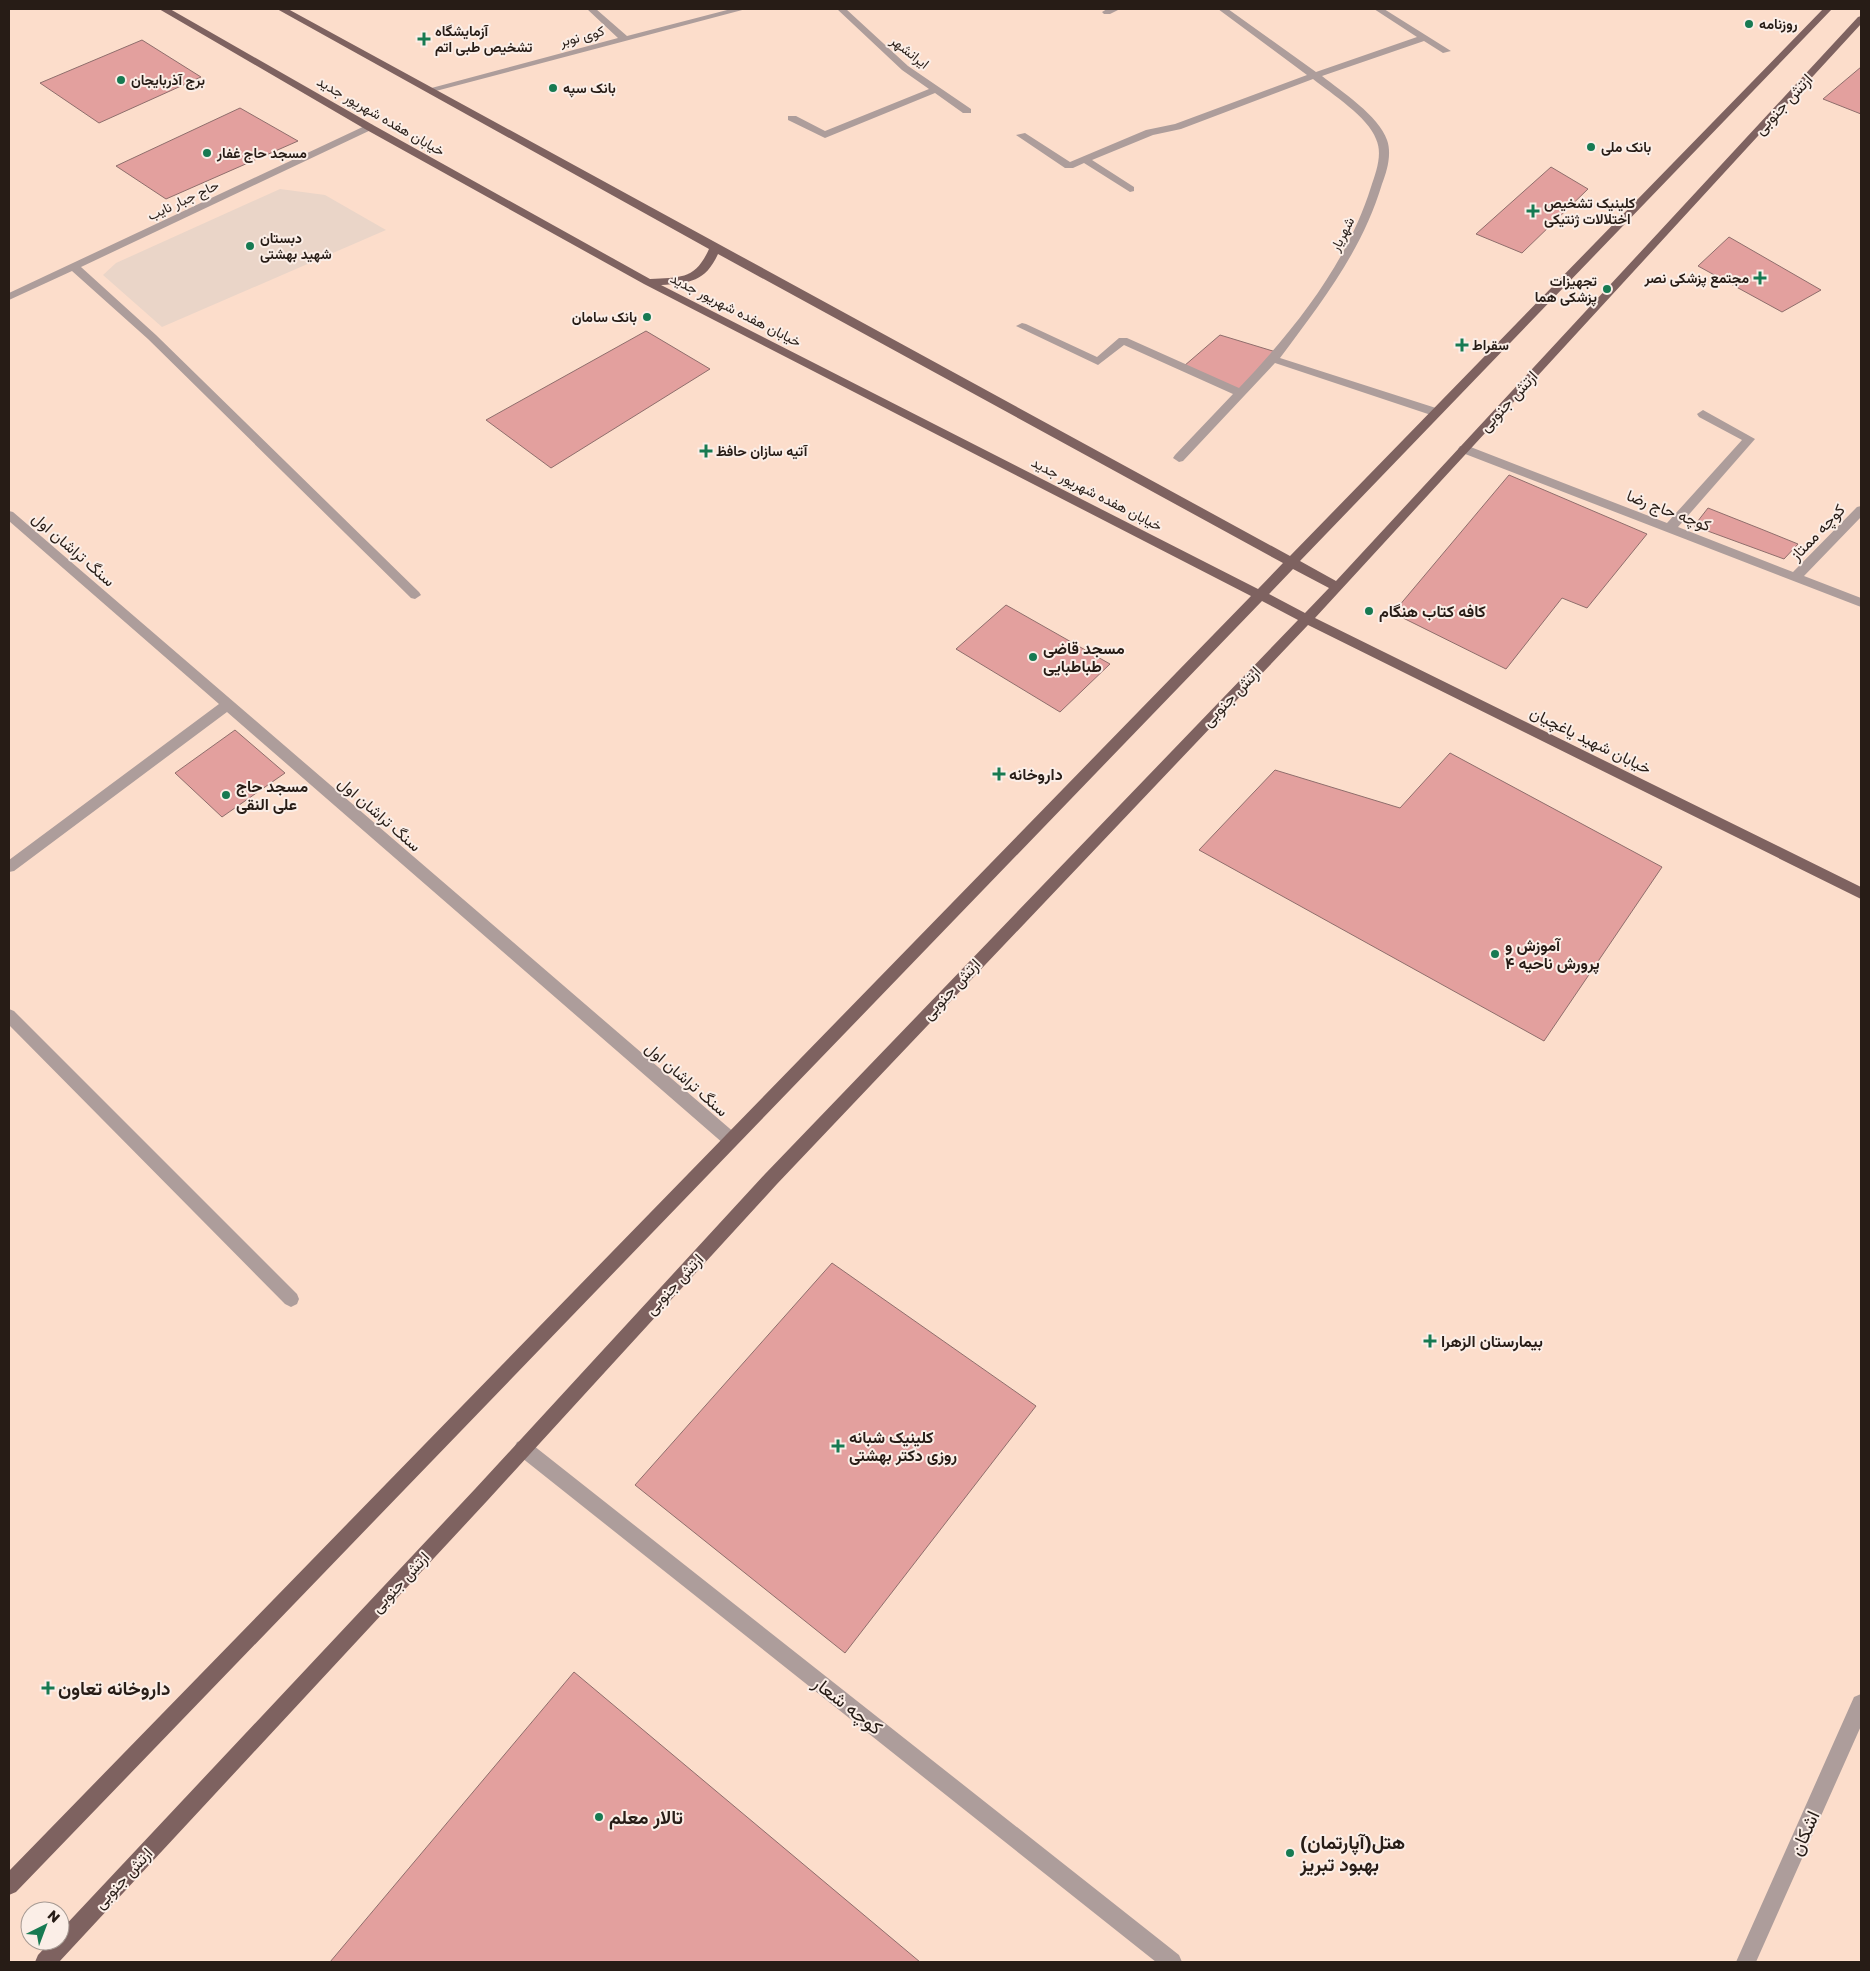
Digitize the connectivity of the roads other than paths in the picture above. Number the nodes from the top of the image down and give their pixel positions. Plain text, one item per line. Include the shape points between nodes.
1 (164, 9) edge
2 (282, 9) edge
3 (591, 9) edge
4 (740, 9) edge
5 (841, 9) edge
6 (1222, 9) edge
7 (1378, 9) edge
8 (1828, 9) edge
9 (1861, 19) edge
10 (1425, 38) junction
11 (625, 39) junction
12 (1446, 51) dead end
13 (1313, 76) junction
14 (937, 89) junction
15 (430, 90) junction
16 (967, 111) dead end
17 (792, 118) dead end
18 (369, 127) junction
19 (1021, 135) dead end
20 (1084, 160) junction
21 (1130, 189) dead end
22 (714, 248) junction
23 (74, 267) junction
24 (648, 282) junction
25 (11, 293) edge
26 (1022, 326) dead end
27 (1273, 359) junction
28 (1240, 393) junction
29 (1435, 412) junction
30 (1703, 414) dead end
31 (1464, 449) junction
32 (1179, 458) dead end
33 (1861, 510) edge
34 (9, 515) edge
35 (1670, 528) junction
36 (1293, 563) junction
37 (1796, 577) junction
38 (1337, 587) junction
39 (415, 594) dead end
40 (1262, 595) junction
41 (1861, 603) edge
42 (1305, 618) junction
43 (227, 705) junction
44 (9, 867) edge
45 (1861, 893) edge
46 (9, 1014) edge
47 (730, 1139) junction
48 (291, 1299) dead end
49 (523, 1448) junction
50 (1861, 1704) edge
51 (9, 1885) edge
52 (45, 1962) edge
53 (1172, 1962) edge
54 (1746, 1962) edge

1 - 18 main road, خیابان هفده شهریور جدید
2 - 15 main road, خیابان هفده شهریور جدید
3 - 11 street
4 - 11 street, کوی نوبر
5 - 14 street, ایرانشهر via 905,68
6 - 13 street, شهریار
7 - 10 street
8 - 29 main road, ارتش جنوبی
9 - 31 main road, ارتش جنوبی
10 - 12 street
10 - 13 street
11 - 15 street, کوی نوبر
13 - 20 street via 1177,127 1150,132
13 - 27 street, شهریار via 1360,112 1380,136 1384,159 1372,207 1354,246 1328,287
14 - 16 street, ایرانشهر
14 - 17 street via 826,136
15 - 22 main road, خیابان هفده شهریور جدید
18 - 23 street, حاج جبار نایب
18 - 24 main road, خیابان هفده شهریور جدید
19 - 20 street via 1069,166
20 - 21 street
22 - 24 main road via 706,268 685,280
22 - 36 main road, خیابان هفده شهریور جدید
23 - 25 street, حاج جبار نایب
23 - 39 street via 152,337
24 - 40 main road, خیابان هفده شهریور جدید
26 - 28 street via 1098,362 1123,340
27 - 28 street, شهریار
27 - 29 street
28 - 32 street, شهریار
29 - 36 main road, ارتش جنوبی
30 - 35 street via 1749,439
31 - 35 street, کوچه حاج رضا
31 - 38 main road, ارتش جنوبی
33 - 37 street, کوچه ممتاز
34 - 43 street, سنگ تراشان اول
35 - 37 street, کوچه حاج رضا
36 - 38 main road, خیابان هفده شهریور جدید
36 - 40 main road, ارتش جنوبی
37 - 41 street, کوچه حاج رضا
38 - 42 main road, ارتش جنوبی
40 - 42 main road, خیابان هفده شهریور جدید
40 - 47 main road, ارتش جنوبی
42 - 45 main road, خیابان شهید یاغچیان
42 - 49 main road, ارتش جنوبی via 771,1179
43 - 44 street
43 - 47 street, سنگ تراشان اول
46 - 48 street
47 - 51 main road, ارتش جنوبی
49 - 52 main road, ارتش جنوبی
49 - 53 street, کوچه شعار
50 - 54 street, اشکان

